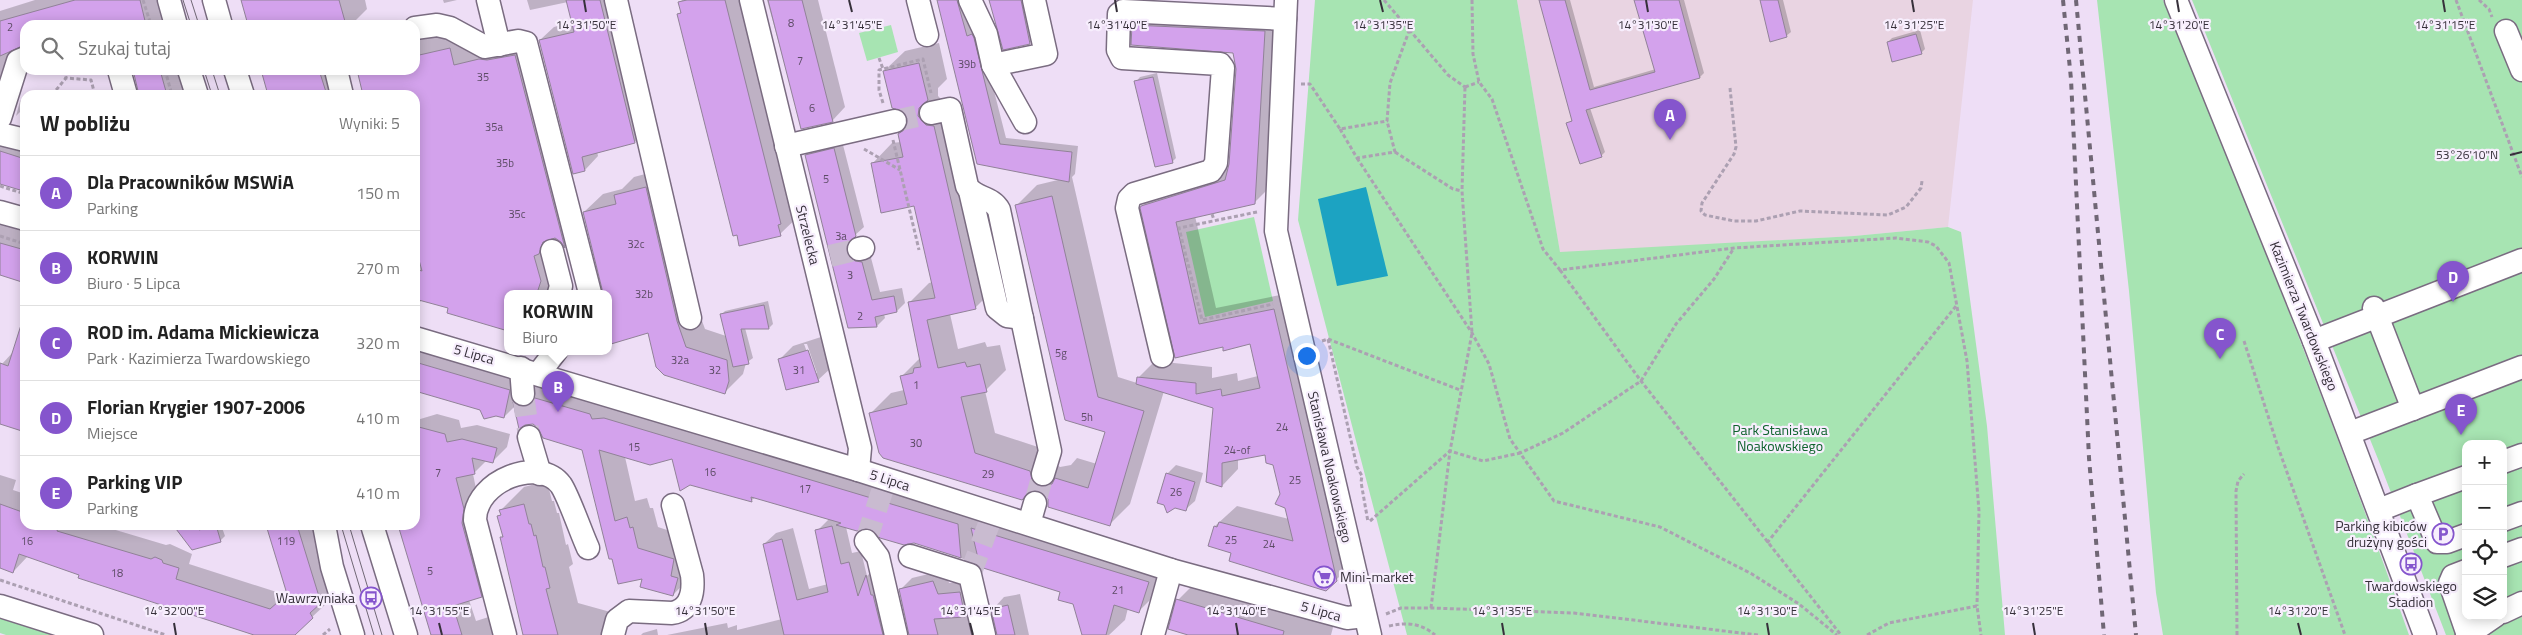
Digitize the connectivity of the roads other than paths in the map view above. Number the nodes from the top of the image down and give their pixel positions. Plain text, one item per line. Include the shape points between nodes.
1 (169, 0) edge
2 (214, 0) edge
3 (488, 0) edge
4 (616, 0) edge
5 (751, 0) edge
6 (918, 0) edge
7 (970, 0) edge
8 (1034, 0) edge
9 (2176, 0) edge
10 (1286, 9) edge
11 (175, 20) edge
12 (220, 20) edge
13 (420, 28) edge
14 (2506, 31) dead end
15 (927, 35) dead end
16 (499, 45) junction
17 (20, 59) edge
18 (992, 65) junction
19 (2522, 70) edge
20 (120, 75) edge
21 (191, 75) edge
22 (237, 75) edge
23 (337, 75) edge
24 (125, 90) edge
25 (195, 90) edge
26 (241, 90) edge
27 (341, 90) edge
28 (933, 113) tunnel mouth
29 (0, 118) edge
30 (1025, 122) dead end
31 (892, 125) tunnel mouth
32 (0, 134) edge
33 (20, 139) edge
34 (786, 146) junction
35 (0, 212) edge
36 (20, 218) edge
37 (552, 251) dead end
38 (2522, 260) edge
39 (559, 290) edge
40 (589, 290) edge
41 (2375, 312) junction
42 (690, 318) dead end
43 (420, 339) edge
44 (2314, 341) junction
45 (550, 355) edge
46 (1162, 356) dead end
47 (533, 366) edge
48 (2522, 367) edge
49 (523, 394) tunnel mouth
50 (2413, 409) junction
51 (2350, 433) junction
52 (529, 437) tunnel mouth
53 (2522, 455) edge
54 (2507, 461) edge
55 (858, 470) junction
56 (540, 474) junction
57 (1043, 474) tunnel mouth
58 (2462, 479) edge
59 (2419, 501) junction
60 (673, 505) dead end
61 (2522, 513) edge
62 (2381, 516) junction
63 (2507, 519) edge
64 (325, 530) edge
65 (374, 530) edge
66 (2462, 536) edge
67 (866, 541) dead end
68 (588, 548) dead end
69 (2522, 549) edge
70 (2507, 555) edge
71 (910, 556) dead end
72 (1171, 570) junction
73 (2462, 573) edge
74 (2522, 603) edge
75 (0, 606) edge
76 (2507, 610) edge
77 (2489, 620) edge
78 (1372, 626) edge
79 (64, 630) edge
80 (92, 635) edge
81 (353, 635) edge
82 (406, 635) edge
83 (505, 635) edge
84 (613, 635) edge
85 (896, 635) edge
86 (984, 635) edge
87 (1153, 635) edge
88 (2425, 635) edge
89 (2468, 635) edge

1 - 11 street
2 - 12 street
3 - 16 street
4 - 42 street
5 - 34 street, Strzelecka
6 - 15 street
7 - 18 street via 986,34
8 - 18 street via 1046,54
9 - 44 street, Kazimierza Twardowskiego
10 - 46 street via 1123,11 1119,14 1118,50 1122,58 1220,64 1223,68 1216,162 1211,171 1134,194 1127,208
10 - 78 street, Stanisława Noakowskiego via 1275,223 1302,346
13 - 16 street via 443,26 482,46
14 - 19 street
16 - 40 street via 522,41 529,47
17 - 29 street
18 - 30 street
20 - 24 street
21 - 25 street
22 - 26 street
23 - 27 street
28 - 57 street via 950,109 970,191 992,201 999,210 1050,451
31 - 34 street
32 - 33 street
34 - 55 street, Strzelecka via 822,258 860,448
35 - 36 street
37 - 39 street
38 - 41 street
41 - 44 street
41 - 50 street
43 - 47 street, 5 Lipca
44 - 51 street, Kazimierza Twardowskiego
45 - 47 street
47 - 49 street
47 - 55 street, 5 Lipca
48 - 50 street
50 - 51 street
51 - 62 street, Kazimierza Twardowskiego
52 - 56 street
53 - 54 street
55 - 72 street, 5 Lipca via 1032,514
56 - 68 street via 560,484
56 - 83 street via 517,474 495,482 480,497 475,510 474,520
58 - 59 street
59 - 62 street
59 - 66 street via 2437,542
60 - 84 street via 692,575 689,602 678,612 629,611 617,620
61 - 63 street
62 - 88 street, Kazimierza Twardowskiego
64 - 81 street via 332,567
65 - 82 street
67 - 85 street via 878,557
69 - 70 street
71 - 86 street via 970,575
72 - 78 street, 5 Lipca
72 - 87 street
73 - 89 street via 2453,576 2450,583
74 - 76 street
75 - 79 street
77 - 89 street
79 - 80 street

